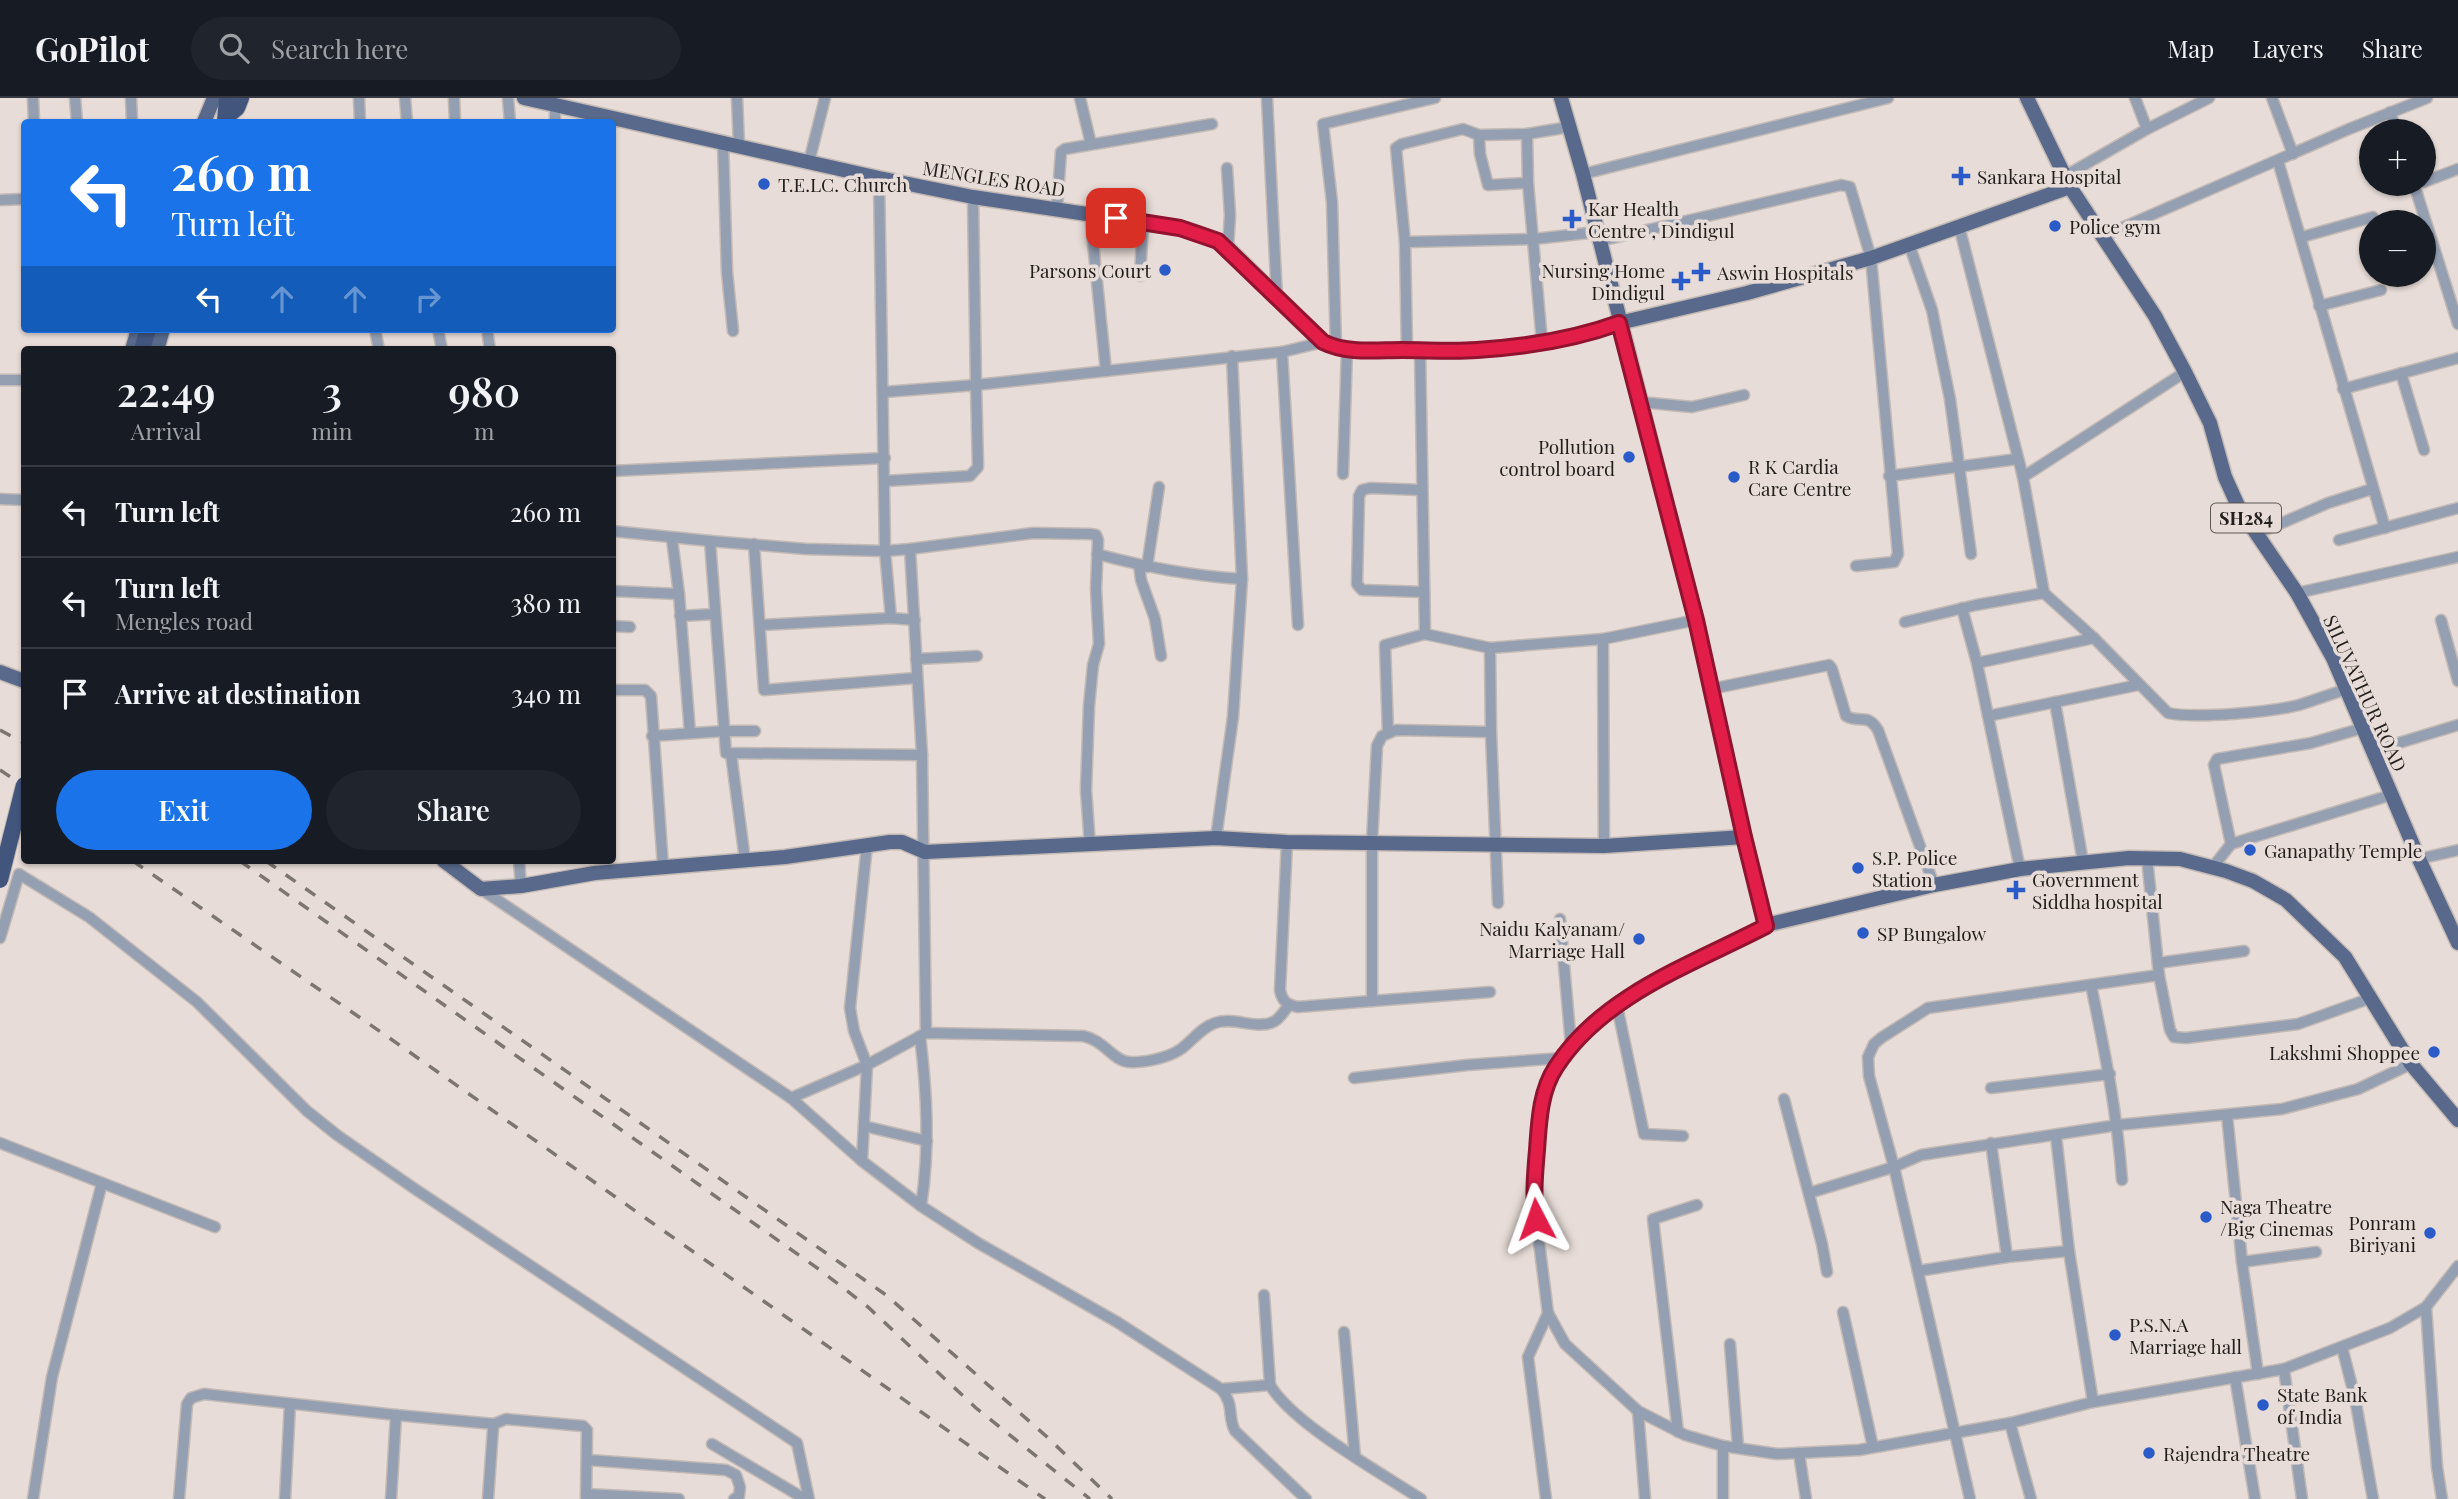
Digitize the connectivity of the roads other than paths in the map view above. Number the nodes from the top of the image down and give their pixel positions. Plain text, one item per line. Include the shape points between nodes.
1 (33, 98) edge
2 (75, 98) edge
3 (131, 98) edge
4 (214, 98) edge
5 (227, 98) edge
6 (243, 98) edge
7 (359, 98) edge
8 (405, 98) edge
9 (454, 98) edge
10 (508, 98) edge
11 (524, 98) edge
12 (737, 98) edge
13 (825, 98) edge
14 (1080, 98) edge
15 (1268, 98) edge
16 (1436, 98) edge
17 (1560, 98) edge
18 (1888, 98) edge
19 (2027, 98) edge
20 (2135, 98) edge
21 (2209, 98) edge
22 (2272, 98) edge
23 (2427, 98) edge
24 (562, 104) edge
25 (2390, 112) junction
26 (34, 119) edge
27 (77, 119) edge
28 (132, 119) edge
29 (205, 119) edge
30 (229, 119) edge
31 (230, 119) edge
32 (360, 119) edge
33 (407, 119) edge
34 (456, 119) edge
35 (510, 119) edge
36 (2392, 119) edge
37 (1212, 124) dead end
38 (1569, 127) junction
39 (2147, 129) junction
40 (1527, 134) junction
41 (1479, 135) junction
42 (723, 142) junction
43 (1091, 144) junction
44 (739, 145) junction
45 (2293, 154) junction
46 (2278, 161) junction
47 (809, 162) junction
48 (1227, 168) dead end
49 (2458, 169) edge
50 (1583, 174) junction
51 (2436, 177) edge
52 (879, 178) junction
53 (2067, 182) junction
54 (1528, 183) junction
55 (2421, 196) edge
56 (973, 197) junction
57 (21, 199) edge
58 (0, 200) edge
59 (1057, 208) junction
60 (1090, 214) junction
61 (2359, 221) edge
62 (1143, 222) junction
63 (1959, 226) junction
64 (1598, 236) junction
65 (2103, 236) junction
66 (2302, 237) junction
67 (1534, 239) junction
68 (1405, 242) junction
69 (1909, 244) junction
70 (1227, 248) junction
71 (1871, 258) junction
72 (1140, 276) dead end
73 (2381, 290) dead end
74 (1278, 299) junction
75 (2319, 306) junction
76 (1619, 323) junction
77 (2458, 324) edge
78 (733, 331) dead end
79 (1542, 342) junction
80 (1335, 346) junction
81 (1413, 350) junction
82 (1282, 352) junction
83 (1232, 356) junction
84 (2458, 358) edge
85 (1106, 371) junction
86 (2185, 372) junction
87 (2402, 373) junction
88 (0, 380) edge
89 (21, 380) edge
90 (976, 385) junction
91 (2343, 389) junction
92 (884, 393) junction
93 (1744, 395) dead end
94 (1640, 402) junction
95 (2424, 450) dead end
96 (885, 458) junction
97 (2017, 459) junction
98 (1959, 466) junction
99 (616, 471) edge
100 (1343, 474) dead end
101 (1889, 476) junction
102 (2023, 477) junction
103 (885, 481) junction
104 (1159, 487) dead end
105 (2372, 488) junction
106 (1422, 490) junction
107 (0, 499) edge
108 (21, 500) edge
109 (2458, 508) edge
110 (2385, 528) junction
111 (616, 532) edge
112 (2256, 534) junction
113 (672, 539) junction
114 (2339, 540) dead end
115 (710, 541) junction
116 (754, 544) junction
117 (910, 549) junction
118 (885, 551) junction
119 (1097, 554) junction
120 (1970, 554) dead end
121 (2458, 557) edge
122 (1143, 566) junction
123 (1856, 566) dead end
124 (1242, 579) junction
125 (616, 591) edge
126 (1424, 593) junction
127 (2044, 593) junction
128 (2297, 593) junction
129 (679, 594) junction
130 (1962, 608) junction
131 (715, 614) junction
132 (680, 617) junction
133 (891, 618) junction
134 (915, 620) junction
135 (1696, 620) junction
136 (2441, 620) dead end
137 (1905, 622) dead end
138 (761, 625) junction
139 (1298, 625) dead end
140 (616, 626) edge
141 (630, 627) dead end
142 (1425, 634) junction
143 (2094, 638) junction
144 (1603, 639) junction
145 (1490, 648) junction
146 (978, 656) dead end
147 (1161, 656) dead end
148 (916, 659) junction
149 (1977, 663) junction
150 (0, 672) edge
151 (916, 678) junction
152 (21, 680) edge
153 (2458, 681) edge
154 (2138, 685) junction
155 (1711, 689) junction
156 (2347, 689) junction
157 (616, 690) edge
158 (2054, 702) junction
159 (1988, 716) junction
160 (2458, 725) edge
161 (2363, 728) junction
162 (725, 731) junction
163 (755, 731) dead end
164 (1491, 732) junction
165 (690, 733) junction
166 (1388, 733) junction
167 (652, 736) junction
168 (2372, 751) junction
169 (731, 754) junction
170 (922, 755) junction
171 (2391, 795) junction
172 (21, 797) edge
173 (1744, 837) junction
174 (1216, 838) junction
175 (1287, 842) junction
176 (1372, 842) junction
177 (2231, 844) junction
178 (867, 845) junction
179 (1494, 845) junction
180 (1090, 846) junction
181 (1604, 846) junction
182 (2458, 850) edge
183 (925, 852) junction
184 (2147, 858) junction
185 (2419, 859) junction
186 (745, 860) junction
187 (2083, 862) junction
188 (0, 864) edge
189 (448, 864) edge
190 (519, 864) edge
191 (663, 866) junction
192 (594, 867) edge
193 (2213, 867) junction
194 (2020, 869) junction
195 (19, 874) junction
196 (0, 880) edge
197 (1934, 885) junction
198 (521, 887) junction
199 (481, 889) junction
200 (1498, 903) dead end
201 (1560, 919) dead end
202 (1766, 926) junction
203 (0, 938) edge
204 (2458, 943) edge
205 (2244, 951) dead end
206 (2158, 969) junction
207 (2091, 985) junction
208 (1490, 992) dead end
209 (2371, 998) junction
210 (1372, 1001) junction
211 (1290, 1005) junction
212 (1617, 1006) junction
213 (923, 1035) junction
214 (1571, 1045) junction
215 (1563, 1058) junction
216 (2411, 1064) junction
217 (867, 1065) junction
218 (2110, 1074) junction
219 (1354, 1078) dead end
220 (1991, 1088) dead end
221 (791, 1098) junction
222 (1784, 1099) dead end
223 (2227, 1115) junction
224 (2458, 1120) edge
225 (2118, 1125) junction
226 (864, 1126) junction
227 (1683, 1136) dead end
228 (2056, 1136) junction
229 (927, 1141) junction
230 (0, 1143) edge
231 (1991, 1143) junction
232 (862, 1161) junction
233 (1894, 1167) junction
234 (2122, 1180) dead end
235 (102, 1183) junction
236 (1809, 1194) junction
237 (1697, 1205) dead end
238 (921, 1206) junction
239 (215, 1227) dead end
240 (2069, 1251) junction
241 (2316, 1252) dead end
242 (2007, 1257) junction
243 (2242, 1262) junction
244 (2458, 1266) edge
245 (1918, 1271) junction
246 (1827, 1272) dead end
247 (1264, 1295) dead end
248 (2426, 1307) junction
249 (1843, 1312) dead end
250 (1548, 1313) junction
251 (1344, 1332) dead end
252 (1730, 1344) dead end
253 (2342, 1347) junction
254 (2284, 1369) junction
255 (2258, 1374) junction
256 (2235, 1377) junction
257 (1270, 1385) junction
258 (1221, 1389) junction
259 (2093, 1402) junction
260 (290, 1404) junction
261 (1638, 1410) junction
262 (396, 1415) junction
263 (2010, 1423) junction
264 (494, 1424) junction
265 (1678, 1432) junction
266 (1954, 1433) junction
267 (712, 1444) dead end
268 (1723, 1446) junction
269 (1738, 1447) junction
270 (1873, 1447) junction
271 (1799, 1453) junction
272 (1355, 1457) junction
273 (588, 1460) junction
274 (586, 1497) edge
275 (33, 1499) edge
276 (179, 1499) edge
277 (285, 1499) edge
278 (391, 1499) edge
279 (488, 1499) edge
280 (679, 1499) edge
281 (734, 1499) edge
282 (807, 1499) edge
283 (1306, 1499) edge
284 (1421, 1499) edge
285 (1546, 1499) edge
286 (1645, 1499) edge
287 (1723, 1499) edge
288 (1806, 1499) edge
289 (1970, 1499) edge
290 (2031, 1499) edge
291 (2255, 1499) edge
292 (2302, 1499) edge
293 (2373, 1499) edge
294 (2442, 1499) edge

1 - 26 street
2 - 27 street
3 - 28 street
4 - 29 main road
5 - 30 highway
6 - 31 highway
7 - 32 street
8 - 33 street
9 - 34 street
10 - 35 street
11 - 24 main road, MENGLES ROAD
12 - 44 street
13 - 47 street
14 - 43 street
15 - 74 street
16 - 80 street via 1323,124 1332,202
17 - 38 main road
18 - 50 street
19 - 53 main road, SILUVATHUR ROAD / SH284
20 - 39 street
21 - 39 street
22 - 45 street
23 - 25 street
24 - 42 main road, MENGLES ROAD
25 - 36 street
25 - 45 street
37 - 43 street
38 - 40 street
38 - 50 main road
39 - 53 street
40 - 41 street
40 - 54 street
41 - 54 street via 1488,185
41 - 68 street via 1463,129 1396,148
42 - 44 main road, MENGLES ROAD
42 - 78 street
43 - 59 street via 1061,152
44 - 47 main road, MENGLES ROAD
45 - 46 street
46 - 65 street
46 - 66 street
47 - 52 main road, MENGLES ROAD
48 - 70 street
49 - 51 street
50 - 64 main road
52 - 56 main road, MENGLES ROAD
52 - 92 street
53 - 63 main road
53 - 65 main road, SILUVATHUR ROAD / SH284
54 - 67 street
55 - 77 street
56 - 59 main road, MENGLES ROAD
56 - 90 street
57 - 58 street
59 - 60 main road, MENGLES ROAD
60 - 62 main road, MENGLES ROAD
60 - 85 street
61 - 66 street
62 - 70 main road, MENGLES ROAD via 1199,233
62 - 72 street
63 - 69 main road
63 - 97 street
64 - 67 street
64 - 71 street via 1846,185 1852,191
64 - 76 main road
65 - 86 main road, SILUVATHUR ROAD / SH284
66 - 75 street
67 - 68 street
67 - 79 street
68 - 81 street
69 - 71 main road
69 - 98 street via 1932,310
70 - 74 main road, MENGLES ROAD
71 - 76 main road
71 - 101 street
73 - 75 street
74 - 80 main road, MENGLES ROAD
75 - 91 street
76 - 79 main road
76 - 94 main road
79 - 81 main road via 1475,351
80 - 81 main road
80 - 82 street
80 - 100 street
81 - 106 street
82 - 83 street
82 - 139 street
83 - 85 street
83 - 124 street
84 - 87 street
85 - 90 street
86 - 102 street
86 - 112 main road, SILUVATHUR ROAD / SH284 via 2210,424 2234,498
87 - 91 street
87 - 95 street
88 - 89 street
90 - 92 street
90 - 103 street via 975,472
91 - 105 street
92 - 96 street
93 - 94 street via 1692,407
94 - 135 main road
96 - 99 street
96 - 103 street
97 - 98 street
97 - 102 street
98 - 101 street
98 - 120 street
101 - 123 street via 1897,558 1888,564
102 - 127 street
103 - 118 street
104 - 122 street
105 - 110 street
105 - 112 street
106 - 126 street
106 - 126 street via 1362,490 1357,584 1362,590
107 - 108 street
109 - 110 street
110 - 114 street
111 - 113 street
112 - 128 main road, SILUVATHUR ROAD / SH284
113 - 115 street
113 - 129 street
115 - 116 street
115 - 131 street
116 - 118 street
116 - 138 street
117 - 118 street
117 - 119 street via 1032,533 1090,534 1098,540
117 - 134 street
118 - 133 street
119 - 122 street
119 - 180 street via 1099,644 1091,674 1086,790
121 - 128 street
122 - 124 street
122 - 147 street via 1141,580 1155,618
124 - 174 street via 1233,717
125 - 129 street
126 - 142 street
127 - 130 street
127 - 143 street
128 - 156 main road, SILUVATHUR ROAD / SH284
129 - 132 street
130 - 137 street
130 - 149 street
131 - 132 street
131 - 162 street
132 - 165 street
133 - 134 street
133 - 138 street
134 - 148 street
135 - 144 street
135 - 155 main road
136 - 153 street
138 - 151 street via 764,690
140 - 141 street
142 - 145 street
142 - 166 street via 1385,645
143 - 149 street
143 - 154 street
144 - 145 street
144 - 181 street
145 - 164 street
146 - 148 street
148 - 151 street
149 - 159 street
150 - 152 main road
151 - 170 street
154 - 156 street via 2168,713 2179,715 2287,707
154 - 158 street
155 - 173 main road
155 - 197 street via 1829,665 1846,716 1867,719 1878,730
156 - 161 main road, SILUVATHUR ROAD / SH284
157 - 167 street via 649,692
158 - 159 street
158 - 187 street
159 - 194 street
160 - 168 street
161 - 168 main road, SILUVATHUR ROAD / SH284
161 - 177 street via 2311,743 2217,759 2214,765
162 - 163 street
162 - 165 street
162 - 169 street via 726,753
164 - 166 street
164 - 179 street
165 - 167 street
166 - 176 street via 1377,746
167 - 191 street
168 - 171 main road, SILUVATHUR ROAD / SH284
169 - 170 street
169 - 186 street
170 - 183 street
171 - 177 street
171 - 185 main road, SILUVATHUR ROAD / SH284
172 - 196 highway, bridge
173 - 181 main road
173 - 202 main road
174 - 175 main road
174 - 180 main road
175 - 176 main road
175 - 211 street via 1280,990
176 - 179 main road
176 - 210 street
177 - 193 street
178 - 183 main road via 902,842
178 - 186 main road
178 - 217 street via 850,1008 853,1031
179 - 181 main road
179 - 200 street
180 - 183 main road
182 - 185 street
183 - 213 street
184 - 187 main road
184 - 193 main road
184 - 206 street
185 - 204 main road, SILUVATHUR ROAD / SH284
186 - 191 main road
187 - 194 main road
188 - 195 street
189 - 199 main road
190 - 198 street
191 - 192 main road
192 - 198 main road
193 - 209 main road via 2253,881 2286,900 2345,957
194 - 197 main road
195 - 203 street
195 - 282 street via 89,917 197,1002 337,1135 797,1443
197 - 202 main road
198 - 199 main road
199 - 221 street
201 - 214 street
202 - 212 street
205 - 206 street
206 - 207 street
206 - 209 street via 2174,1037 2298,1024
207 - 218 street
207 - 233 street via 1928,1008 1874,1044 1868,1057 1869,1076
208 - 210 street
209 - 216 main road
210 - 211 street
211 - 213 street via 1275,1021 1217,1022 1179,1051 1130,1063 1120,1061 1101,1042 1083,1036
212 - 214 street
212 - 227 street via 1644,1135
213 - 217 street
213 - 229 street
214 - 215 street
215 - 219 street
215 - 250 street via 1554,1068 1541,1106 1533,1195
216 - 223 street via 2358,1089 2282,1109
216 - 224 main road
217 - 221 street
217 - 226 street
218 - 220 street
218 - 225 street
221 - 232 street
222 - 236 street
223 - 225 street
223 - 243 street
225 - 228 street
225 - 234 street
226 - 229 street
226 - 232 street
228 - 231 street
228 - 240 street
229 - 238 street
230 - 235 street
231 - 233 street via 1922,1154
231 - 242 street
232 - 238 street
233 - 236 street
233 - 245 street
235 - 239 street
235 - 275 street via 52,1377
236 - 246 street
237 - 265 street via 1653,1219
238 - 258 street
240 - 242 street
240 - 259 street
241 - 243 street
242 - 245 street
243 - 255 street
244 - 248 street
245 - 266 street
247 - 257 street
248 - 253 street
248 - 294 street
249 - 270 street
250 - 261 street via 1565,1344
250 - 285 street via 1528,1357
251 - 272 street
252 - 269 street
253 - 254 street
253 - 293 street
254 - 255 street
254 - 292 street
255 - 256 street
256 - 259 street
256 - 291 street
257 - 258 street
257 - 272 street via 1299,1417
258 - 283 street via 1231,1404 1235,1431
259 - 263 street
260 - 262 street
260 - 276 street via 204,1394 191,1398
260 - 277 street
261 - 265 street
261 - 286 street
262 - 264 street
262 - 278 street
263 - 266 street
263 - 290 street
264 - 273 street via 506,1419 583,1426
264 - 279 street
265 - 268 street
266 - 270 street
266 - 289 street
267 - 282 street
268 - 269 street
268 - 287 street
269 - 271 street
270 - 271 street
271 - 288 street
272 - 284 street
273 - 274 street
273 - 281 street via 726,1470 736,1475 740,1487
274 - 280 street

